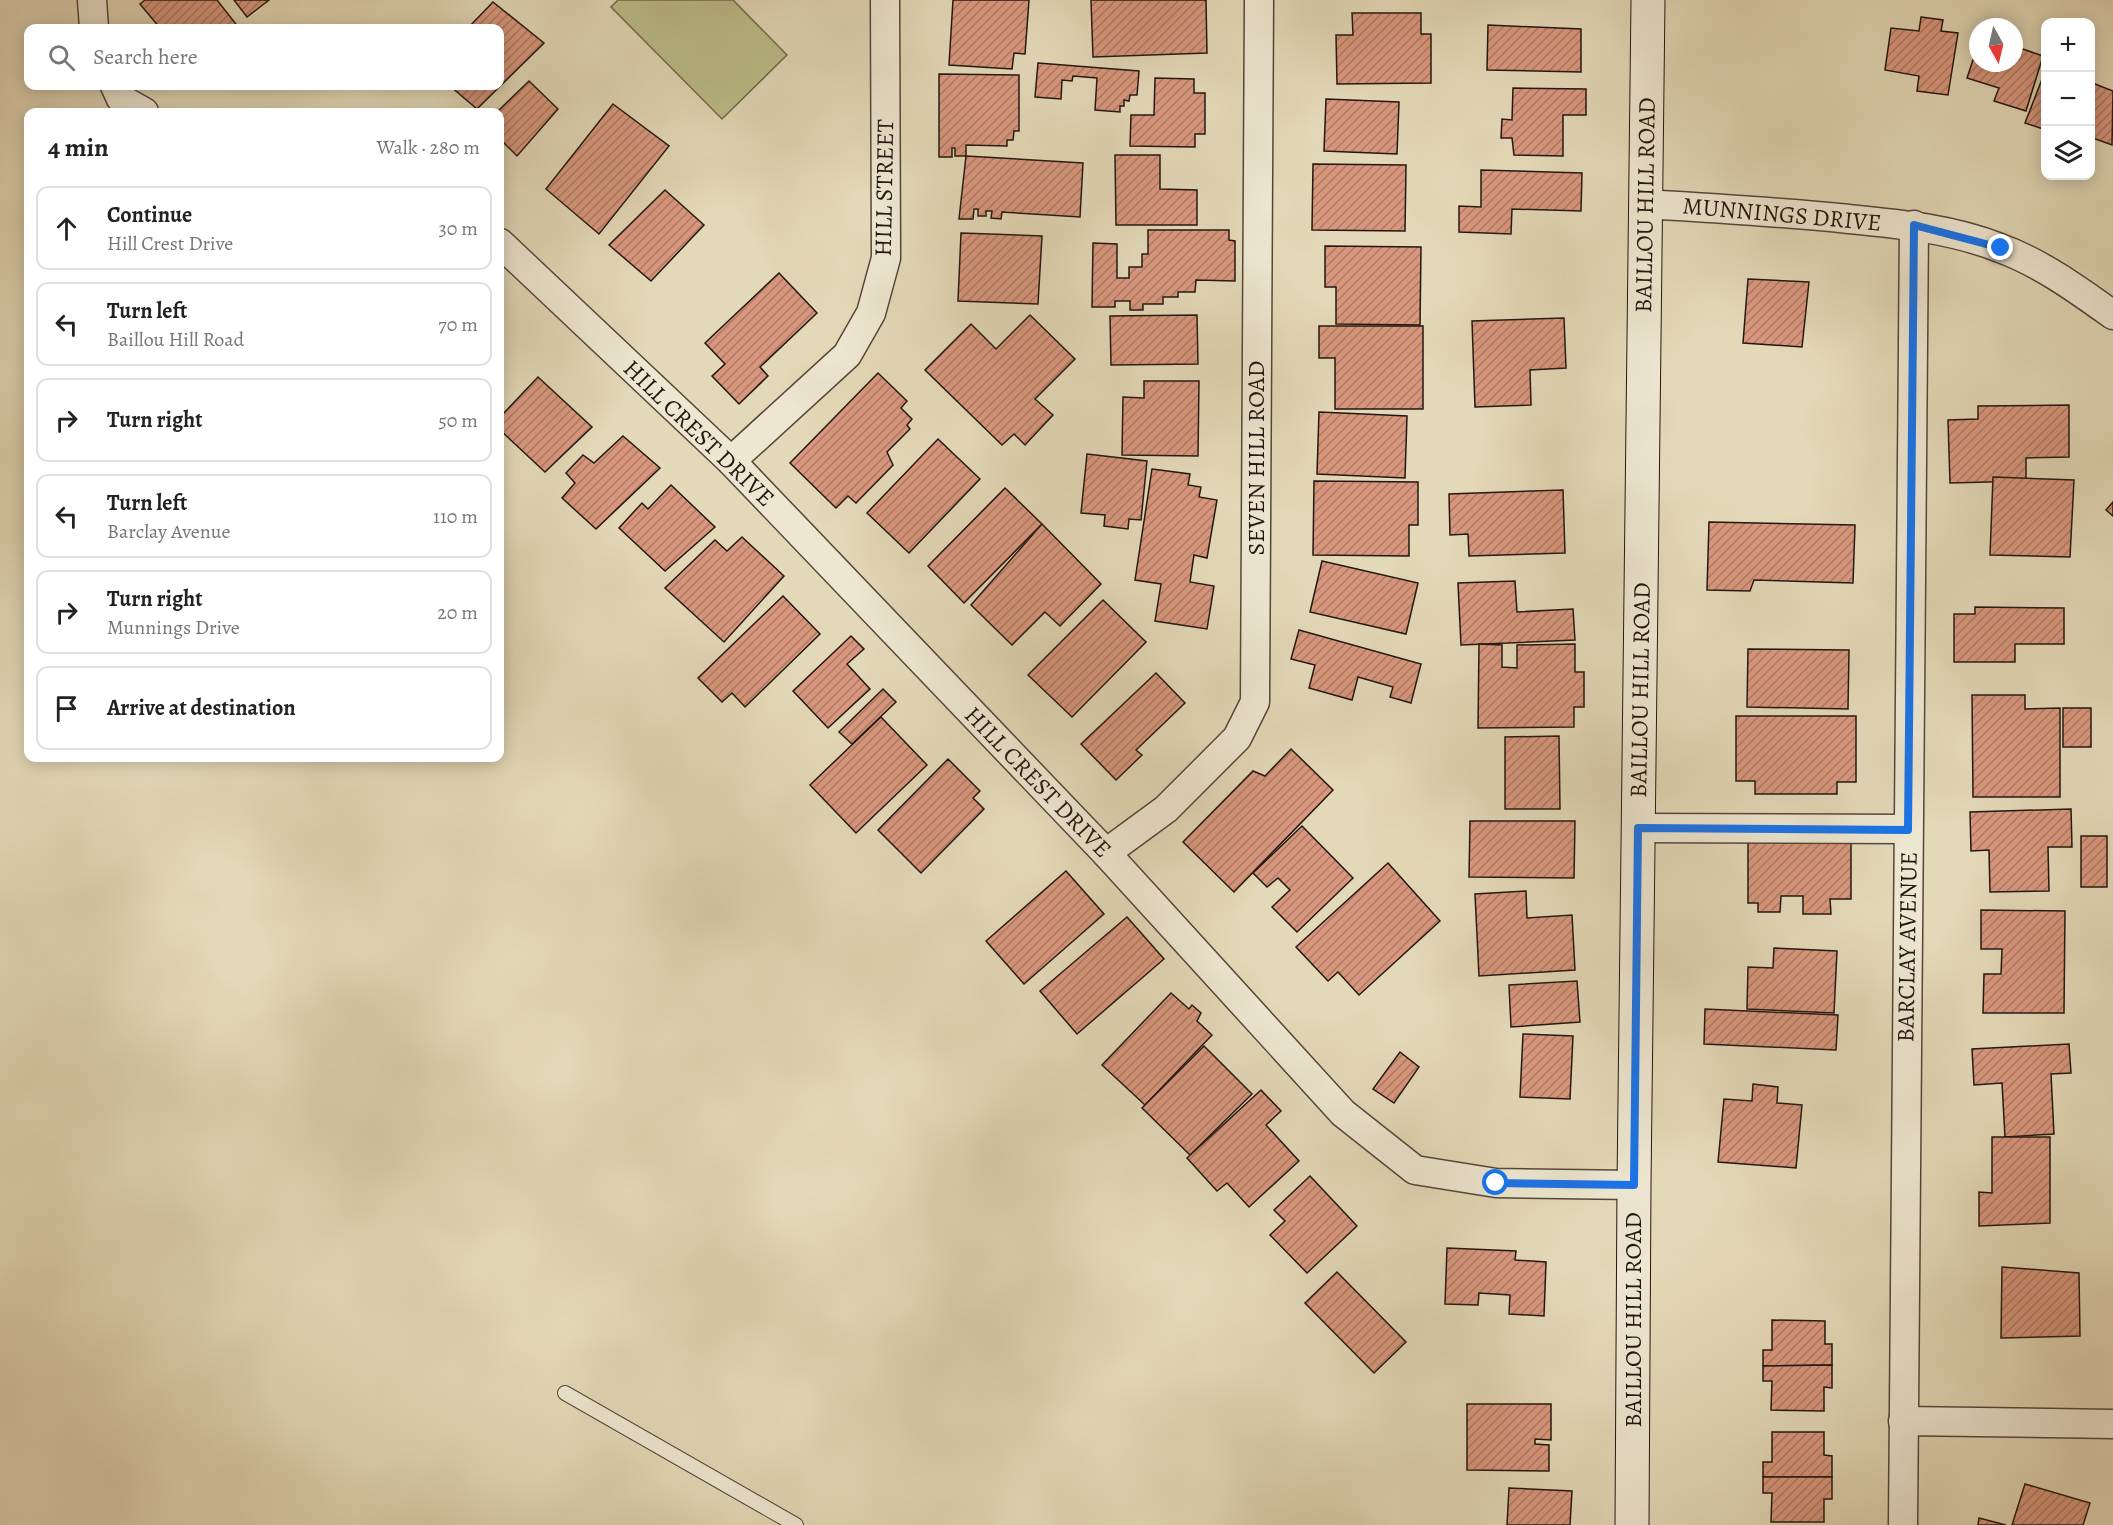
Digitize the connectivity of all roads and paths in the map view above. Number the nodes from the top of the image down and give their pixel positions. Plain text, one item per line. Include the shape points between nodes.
1 (92, 0) edge
2 (885, 0) edge
3 (1258, 0) edge
4 (1648, 0) edge
5 (94, 24) edge
6 (117, 90) edge
7 (137, 108) edge
8 (1645, 204) junction
9 (1914, 225) junction
10 (504, 247) edge
11 (2113, 315) edge
12 (731, 461) junction
13 (1638, 828) junction
14 (1908, 830) junction
15 (1106, 853) junction
16 (1634, 1185) junction
17 (565, 1393) dead end
18 (1903, 1420) junction
19 (2113, 1424) edge
20 (796, 1525) edge
21 (1632, 1525) edge
22 (1903, 1525) edge

1 - 5 street
2 - 12 street, HILL STREET via 886,258 871,313 847,355
3 - 15 street, SEVEN HILL ROAD via 1255,702 1237,738 1166,809
4 - 8 main road, BAILLOU HILL ROAD
6 - 7 street via 122,99
8 - 9 street, MUNNINGS DRIVE
8 - 13 main road, BAILLOU HILL ROAD
9 - 11 street, MUNNINGS DRIVE via 2001,248 2046,270
9 - 14 street, BARCLAY AVENUE
10 - 12 street, HILL CREST DRIVE
12 - 15 street, HILL CREST DRIVE
13 - 14 street
13 - 16 main road, BAILLOU HILL ROAD
14 - 18 street, BARCLAY AVENUE
15 - 16 street, HILL CREST DRIVE via 1343,1113 1415,1170 1496,1183
16 - 21 main road, BAILLOU HILL ROAD
17 - 20 lane
18 - 19 street
18 - 22 street, BARCLAY AVENUE

